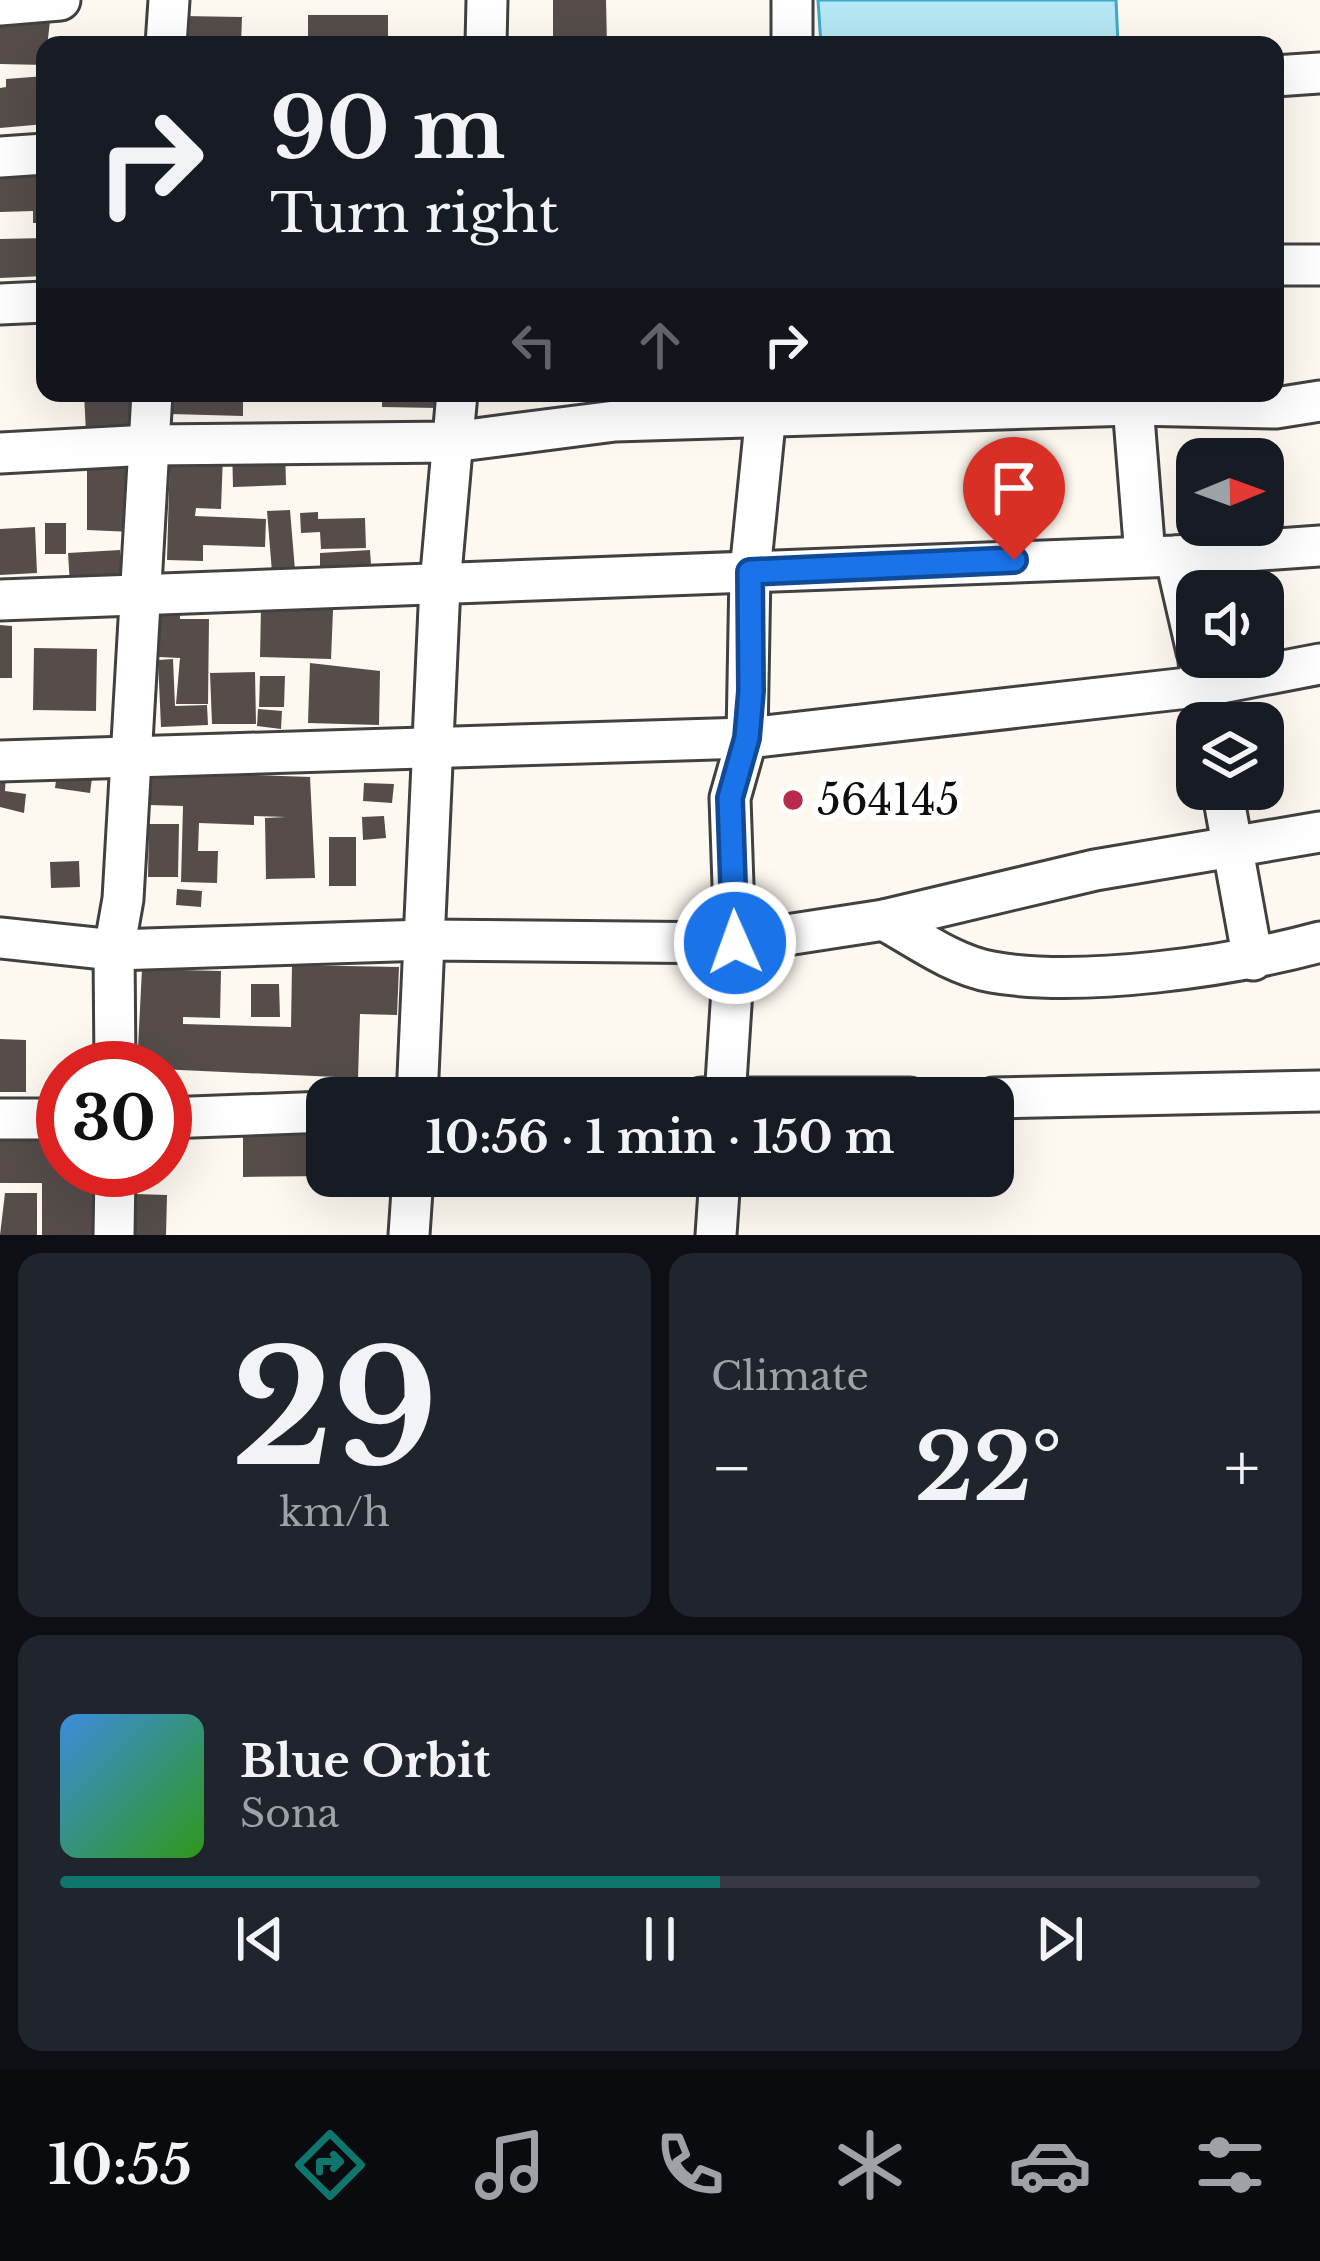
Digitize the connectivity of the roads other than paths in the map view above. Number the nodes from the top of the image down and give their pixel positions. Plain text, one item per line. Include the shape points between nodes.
1 (60, 0) edge
2 (169, 0) edge
3 (487, 0) edge
4 (792, 0) edge
5 (0, 5) edge
6 (167, 36) edge
7 (486, 36) edge
8 (792, 36) edge
9 (1320, 73) edge
10 (1284, 75) edge
11 (36, 155) edge
12 (0, 158) edge
13 (1284, 265) edge
14 (1320, 265) edge
15 (36, 302) edge
16 (0, 304) edge
17 (1320, 400) edge
18 (151, 402) edge
19 (456, 402) edge
20 (1117, 402) edge
21 (767, 405) edge
22 (452, 442) junction
23 (149, 445) junction
24 (0, 454) edge
25 (1320, 546) edge
26 (1160, 556) junction
27 (750, 572) junction
28 (440, 585) junction
29 (142, 594) junction
30 (0, 601) edge
31 (1320, 664) edge
32 (1203, 679) edge
33 (747, 738) junction
34 (433, 746) junction
35 (130, 759) junction
36 (0, 761) edge
37 (1226, 810) edge
38 (1320, 832) edge
39 (1232, 847) junction
40 (884, 920) junction
41 (0, 938) edge
42 (426, 940) junction
43 (1320, 942) edge
44 (735, 943) junction
45 (113, 950) junction
46 (1253, 960) junction
47 (115, 1041) edge
48 (418, 1077) edge
49 (726, 1077) edge
50 (1320, 1091) edge
51 (1014, 1098) edge
52 (306, 1113) edge
53 (192, 1117) edge
54 (0, 1118) edge
55 (36, 1119) edge
56 (115, 1197) edge
57 (411, 1197) edge
58 (719, 1197) edge
59 (114, 1235) edge
60 (409, 1235) edge
61 (716, 1235) edge

1 - 5 street
2 - 6 street
3 - 7 street
4 - 8 street
9 - 10 street
11 - 12 street
13 - 14 street
15 - 16 street
17 - 20 street via 1276,408
18 - 23 street
19 - 22 street
20 - 21 street
20 - 26 street
21 - 22 street
21 - 27 street
22 - 23 street
22 - 28 street
23 - 24 street
23 - 29 street
25 - 26 street
26 - 27 street
26 - 32 street
27 - 28 street
27 - 33 street
28 - 29 street
28 - 34 street
29 - 30 street
29 - 35 street
31 - 32 street
32 - 33 street
33 - 34 street
33 - 44 street via 730,798
34 - 35 street
34 - 42 street
35 - 36 street
35 - 45 street
37 - 39 street
38 - 39 street
39 - 40 street
39 - 46 street
40 - 44 street
40 - 46 street via 992,972 1106,975
41 - 45 street
42 - 44 street
42 - 45 street
42 - 48 street
43 - 46 street
44 - 49 street
45 - 47 street
50 - 51 street
52 - 53 street
54 - 55 street
56 - 59 street
57 - 60 street
58 - 61 street

